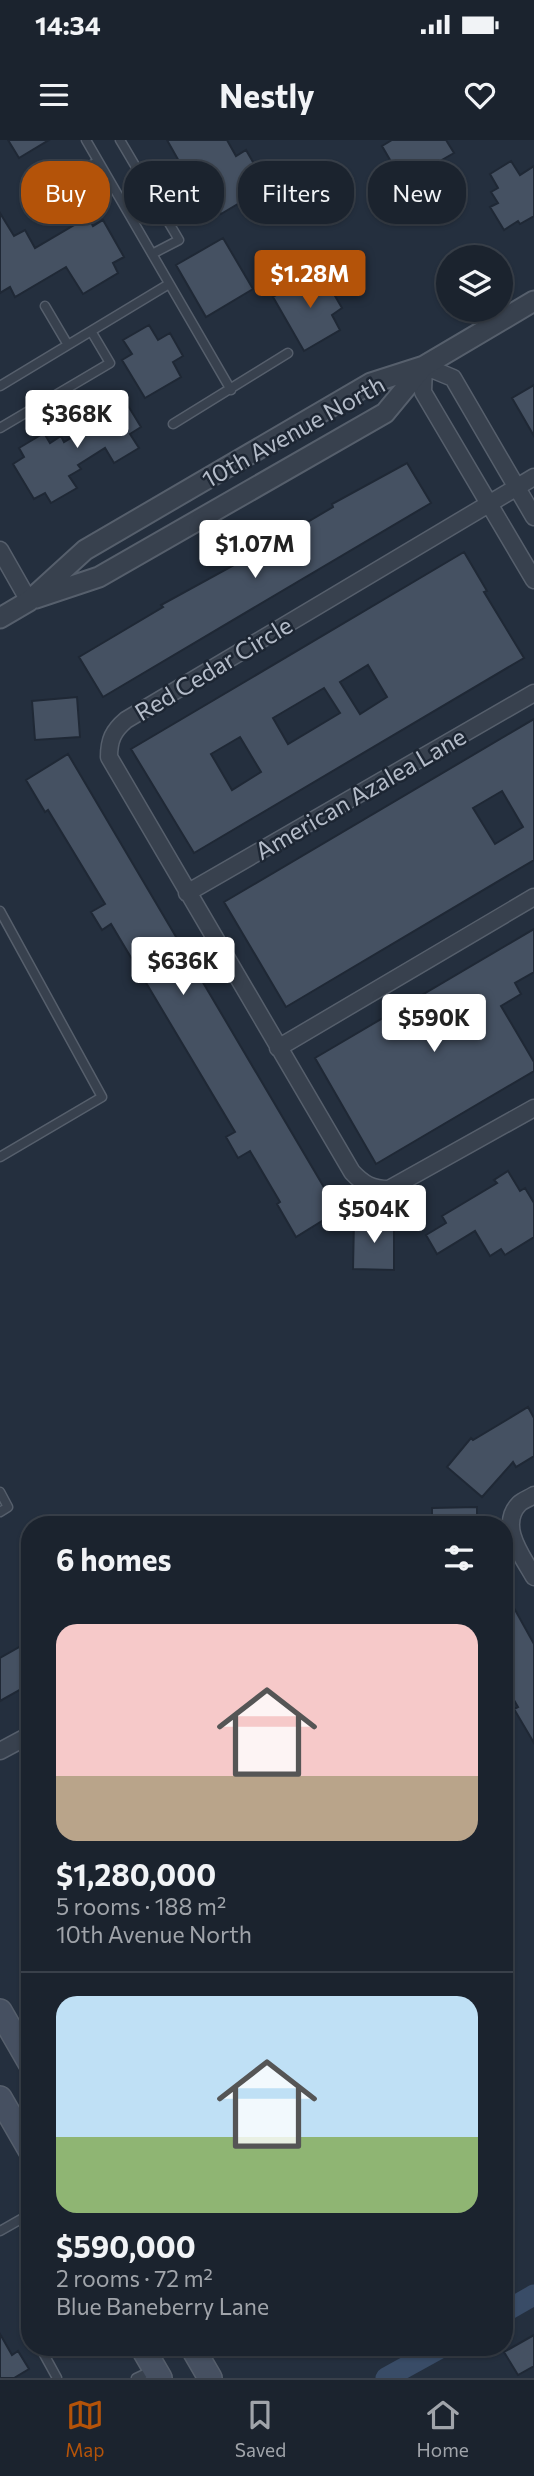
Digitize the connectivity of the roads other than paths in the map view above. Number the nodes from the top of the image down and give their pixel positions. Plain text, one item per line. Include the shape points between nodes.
1 (86, 140) edge
2 (120, 140) edge
3 (99, 161) edge
4 (110, 180) edge
5 (152, 254) junction
6 (169, 284) junction
7 (534, 301) edge
8 (45, 306) dead end
9 (91, 331) junction
10 (68, 345) junction
11 (288, 352) dead end
12 (424, 366) junction
13 (0, 386) edge
14 (231, 390) junction
15 (173, 424) dead end
16 (0, 428) edge
17 (534, 477) edge
18 (516, 487) junction
19 (489, 503) junction
20 (534, 517) edge
21 (0, 550) edge
22 (534, 580) edge
23 (29, 601) junction
24 (0, 618) edge
25 (534, 693) edge
26 (187, 893) junction
27 (534, 897) edge
28 (0, 911) edge
29 (278, 1048) junction
30 (534, 1108) edge
31 (0, 1157) edge
32 (0, 1492) edge
33 (534, 1495) edge
34 (0, 1512) edge
35 (513, 1516) edge
36 (513, 1537) edge
37 (534, 1577) edge
38 (21, 1740) edge
39 (0, 1751) edge
40 (0, 2011) edge
41 (21, 2047) edge
42 (0, 2098) edge
43 (21, 2134) edge
44 (21, 2219) edge
45 (0, 2231) edge
46 (45, 2356) edge
47 (145, 2356) edge
48 (197, 2356) edge
49 (151, 2375) edge
50 (57, 2378) edge
51 (210, 2378) edge

1 - 3 lane
2 - 5 lane via 179,240
4 - 5 lane
5 - 6 lane
6 - 9 lane
6 - 14 lane
7 - 12 street, 10th Avenue North
8 - 10 lane
9 - 10 lane
9 - 16 lane via 110,363
10 - 13 lane
11 - 14 lane
12 - 18 street via 453,378
12 - 19 street via 424,392
12 - 23 street, 10th Avenue North via 371,383 85,550
12 - 23 street, 10th Avenue North via 385,414 99,577
14 - 15 lane
17 - 18 street, Red Cedar Circle
18 - 19 street, Red Cedar Circle
18 - 20 street
19 - 22 street
19 - 26 street, Red Cedar Circle via 115,730 109,757
21 - 23 street
23 - 24 street, 10th Avenue North
25 - 26 street, American Azalea Lane
26 - 29 street, Red Cedar Circle
27 - 29 street
28 - 31 lane via 102,1097
29 - 30 street, Red Cedar Circle via 352,1172 375,1189 389,1189
32 - 34 lane via 8,1507
33 - 35 street via 519,1504
36 - 37 street
38 - 39 street
40 - 41 main road
42 - 43 main road
44 - 45 lane
46 - 50 lane
47 - 49 main road
48 - 51 main road

